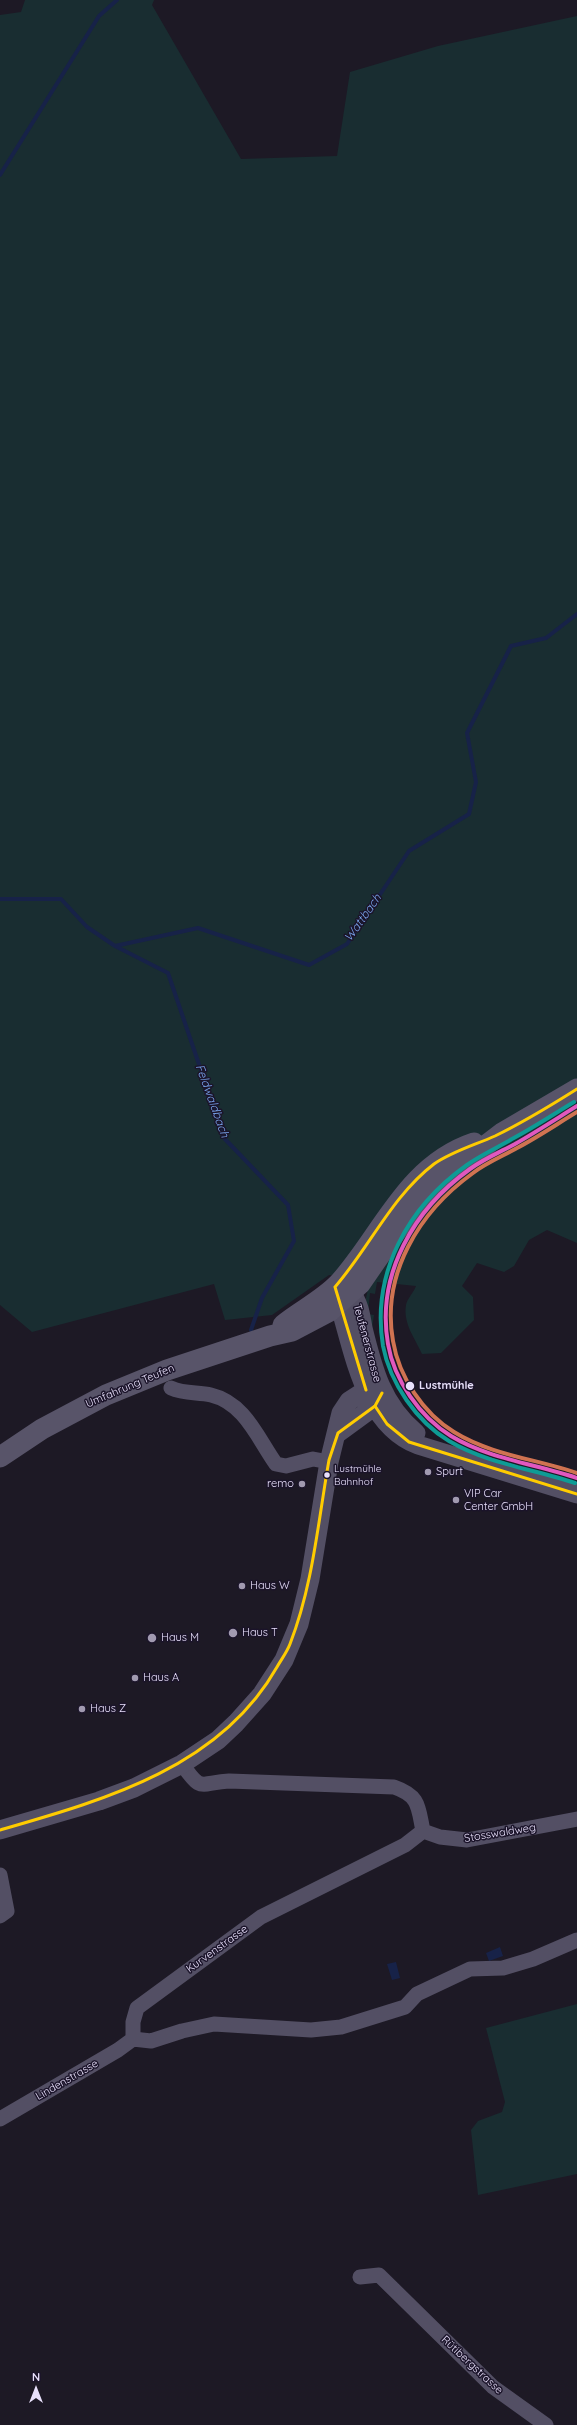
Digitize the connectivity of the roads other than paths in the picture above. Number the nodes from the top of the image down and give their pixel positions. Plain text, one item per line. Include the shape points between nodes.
1 (577, 1089) edge
2 (342, 1295) junction
3 (172, 1388) dead end
4 (374, 1396) junction
5 (0, 1457) edge
6 (329, 1462) junction
7 (577, 1494) edge
8 (182, 1764) junction
9 (577, 1819) edge
10 (0, 1830) edge
11 (423, 1831) junction
12 (0, 1876) edge
13 (0, 1916) edge
14 (577, 1940) edge
15 (133, 2039) junction
16 (0, 2120) edge
17 (360, 2277) dead end
18 (546, 2425) edge

1 - 2 main road via 502,1133 465,1146 436,1162 397,1202 351,1269
2 - 4 street, Teufenerstrasse
2 - 5 main road, Umfahrung Teufen via 270,1336 166,1370 106,1395 42,1429
3 - 6 street via 179,1392 212,1395 230,1403 248,1419 276,1464 286,1466 313,1459
4 - 6 street via 355,1395 345,1406
4 - 7 street, Teufenerstrasse via 388,1424 409,1442
6 - 8 street via 304,1608 284,1660 262,1694 236,1723 218,1740
8 - 10 street via 134,1788 99,1801
8 - 11 street via 192,1779 202,1785 229,1781 394,1787 406,1791 416,1800
9 - 11 street, Stosswaldweg via 467,1840 440,1837
11 - 15 street, Kurvenstrasse via 405,1845 261,1917 137,2008 133,2022
12 - 13 street via 7,1911
14 - 15 street via 504,1968 470,1969 417,1994 405,2007 341,2027 311,2030 214,2024 150,2041
15 - 16 street, Lindenstrasse
17 - 18 street, Rütibergstrasse via 379,2275 493,2387

